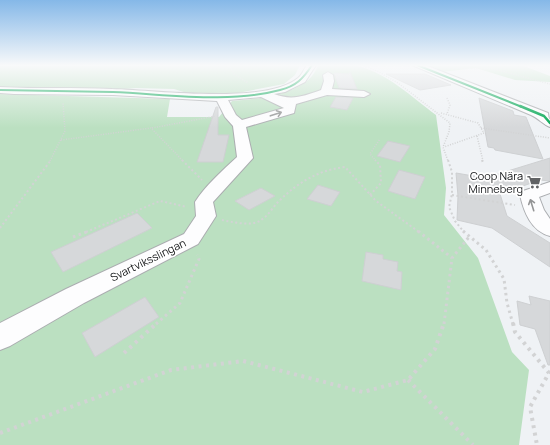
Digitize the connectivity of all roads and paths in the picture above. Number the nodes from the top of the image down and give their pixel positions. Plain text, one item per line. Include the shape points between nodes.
1 (251, 86) edge
2 (290, 86) edge
3 (328, 86) edge
4 (402, 86) edge
5 (469, 86) edge
6 (0, 90) edge
7 (326, 92) junction
8 (263, 94) junction
9 (62, 97) dead end
10 (447, 98) dead end
11 (286, 102) junction
12 (354, 106) dead end
13 (230, 112) junction
14 (440, 113) junction
15 (447, 114) junction
16 (550, 123) edge
17 (151, 128) junction
18 (481, 128) junction
19 (477, 136) junction
20 (550, 138) edge
21 (380, 139) dead end
22 (61, 140) junction
23 (443, 147) junction
24 (483, 162) dead end
25 (550, 187) edge
26 (212, 191) junction
27 (452, 194) junction
28 (370, 195) junction
29 (494, 201) dead end
30 (199, 227) junction
31 (0, 228) edge
32 (550, 229) edge
33 (72, 237) dead end
34 (469, 237) junction
35 (452, 258) junction
36 (0, 337) edge
37 (124, 352) dead end
38 (550, 373) edge
39 (408, 380) junction
40 (0, 433) edge
41 (473, 445) edge
42 (537, 445) edge

1 - 8 path
2 - 8 street
3 - 7 street
4 - 14 path
5 - 16 street via 544,116
6 - 13 street via 111,92
7 - 11 street
7 - 12 street via 363,90
8 - 11 street
8 - 13 street
9 - 22 path via 65,131
10 - 15 path via 450,105
13 -> 11 street via 290,110 291,105
13 - 17 path
13 - 26 street via 245,158
14 - 15 path
14 - 23 path via 450,123
15 - 18 path via 478,123
17 - 22 path
17 - 26 path
18 - 19 path via 484,133
18 - 20 path
19 - 23 path
19 - 24 path
21 - 28 path via 370,154 380,165 381,183
22 - 31 path via 53,157
23 - 27 path via 452,172
32 -> 25 street via 541,224 529,195
26 - 30 street via 204,202
27 - 29 path
27 - 34 path via 449,207 455,221
28 - 30 path via 345,167 332,167 315,174 277,200 261,221
28 - 35 path
30 - 33 path via 186,206 160,201
30 - 36 street, Svartviksslingan
30 - 37 path via 199,259 180,303
34 - 35 path
34 - 38 path via 486,250 504,279 515,332
35 - 39 path via 444,323 435,349
38 - 42 path via 530,407
39 - 40 path via 363,392 243,360 171,370
39 - 41 path

